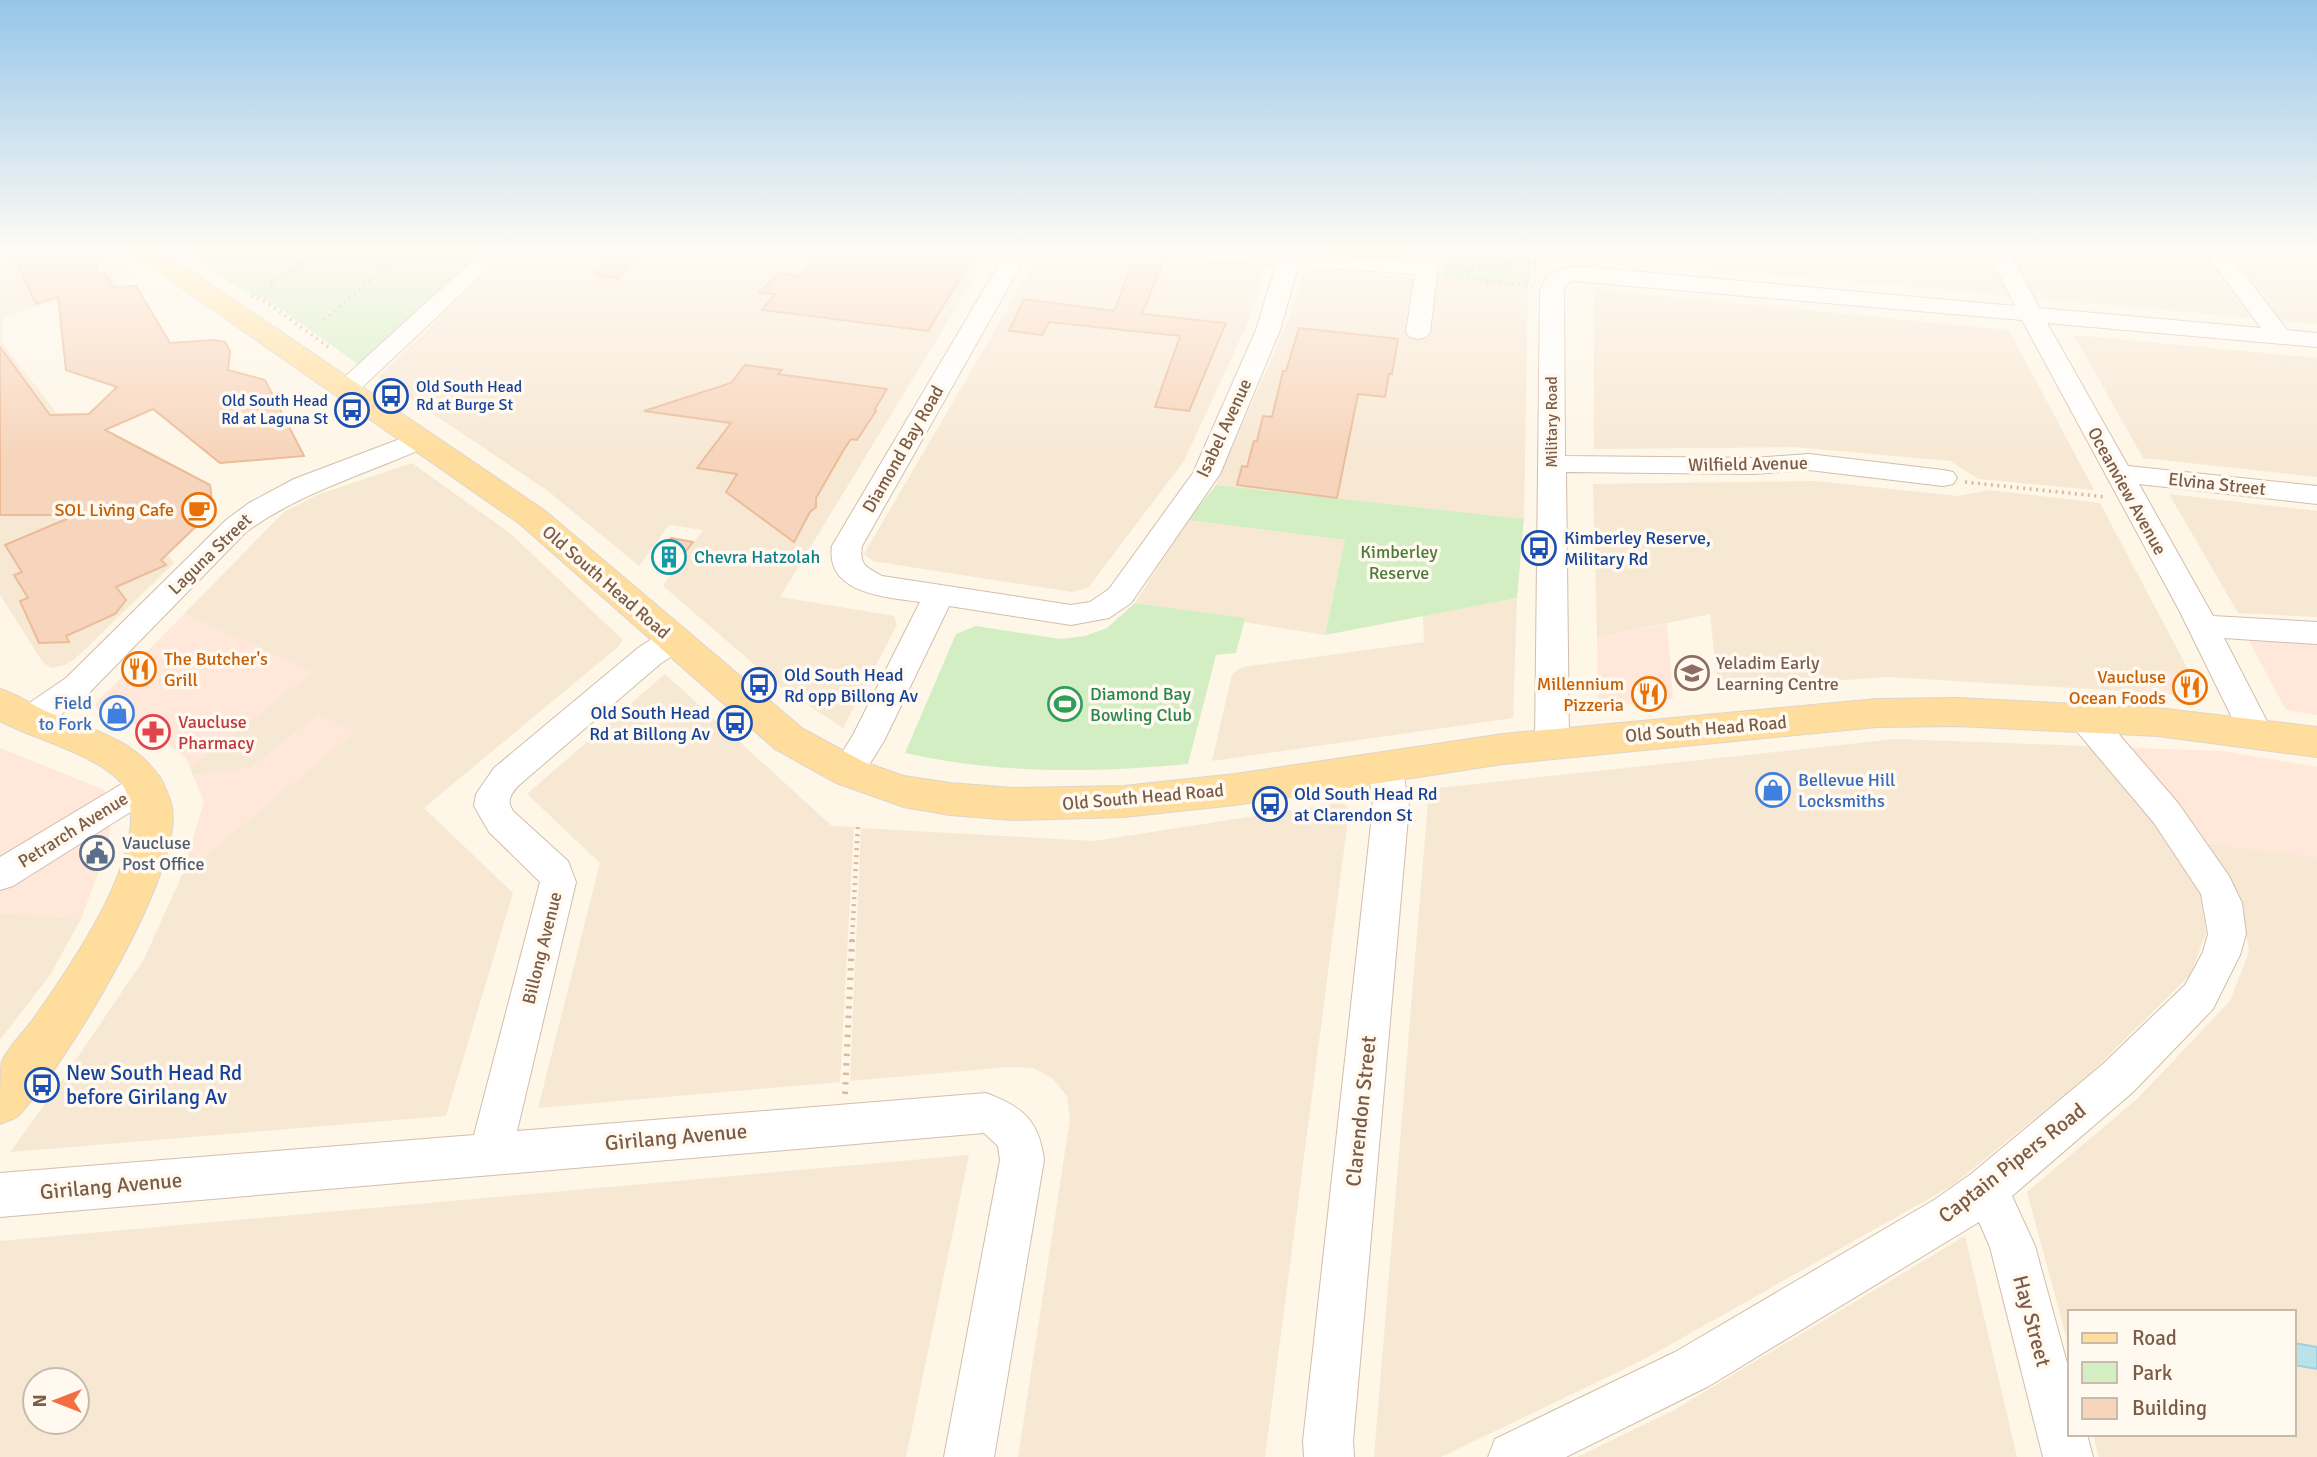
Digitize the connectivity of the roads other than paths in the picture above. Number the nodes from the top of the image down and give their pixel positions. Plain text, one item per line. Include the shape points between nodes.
1 (242, 317) edge
2 (424, 317) edge
3 (979, 317) edge
4 (1272, 317) edge
5 (1420, 317) edge
6 (1552, 317) edge
7 (2034, 317) edge
8 (2064, 317) edge
9 (2265, 317) edge
10 (1418, 332) dead end
11 (2280, 337) junction
12 (2317, 340) edge
13 (346, 388) junction
14 (421, 439) junction
15 (1552, 464) junction
16 (2117, 473) junction
17 (1943, 478) road end
18 (2317, 495) edge
19 (938, 597) junction
20 (1098, 611) joint
21 (2203, 626) junction
22 (2317, 634) edge
23 (673, 640) junction
24 (16, 711) edge
25 (2086, 719) junction
26 (2256, 733) junction
27 (2317, 742) edge
28 (1552, 743) junction
29 (1385, 765) junction
30 (847, 772) junction
31 (147, 785) junction
32 (0, 875) edge
33 (0, 1101) edge
34 (491, 1152) junction
35 (1987, 1189) junction
36 (0, 1195) edge
37 (969, 1457) edge
38 (1329, 1457) edge
39 (1513, 1457) edge
40 (2068, 1457) edge

1 - 13 main road, Old South Head Road
2 - 13 street
3 - 19 street, Diamond Bay Road via 847,546 845,559 860,579
4 - 20 street, Isabel Avenue via 1206,474 1120,596
5 - 10 street
6 - 15 street, Military Road
7 - 16 street, Oceanview Avenue
8 - 11 street
9 - 11 street
11 - 12 street
13 - 14 main road, Old South Head Road
14 - 23 main road, Old South Head Road via 532,517
14 - 24 street, Laguna Street via 302,484 259,508 77,686
15 - 17 street, Wilfield Avenue via 1809,463
15 - 28 street, Military Road
16 - 18 street, Elvina Street
16 - 21 street, Oceanview Avenue
19 - 20 street, Diamond Bay Road via 1071,615
19 - 30 street
21 - 22 street
21 - 26 street, Oceanview Avenue
23 - 30 main road, Old South Head Road via 789,739
23 - 34 street, Billong Avenue via 506,776 494,792 492,806 499,820 555,872 558,882
24 - 31 main road via 121,760
25 - 26 main road, Old South Head Road via 2180,723
25 - 28 main road, Old South Head Road via 1872,714
25 - 35 street, Captain Pipers Road via 2166,813 2210,878 2222,903 2227,934 2199,997 2118,1078
26 - 27 main road, Old South Head Road
28 - 29 main road, Old South Head Road
29 - 30 main road, Old South Head Road via 1079,806 963,802 891,788
29 - 38 street, Clarendon Street via 1391,806
31 - 32 street, Petrarch Avenue
31 - 33 main road via 154,808 151,839 135,888 85,979
34 - 36 street, Girilang Avenue
34 - 37 street, Girilang Avenue via 986,1113 1008,1124 1016,1133 1022,1160
35 - 39 street, Captain Pipers Road via 1950,1216 1692,1368
35 - 40 street, Hay Street via 2012,1246

